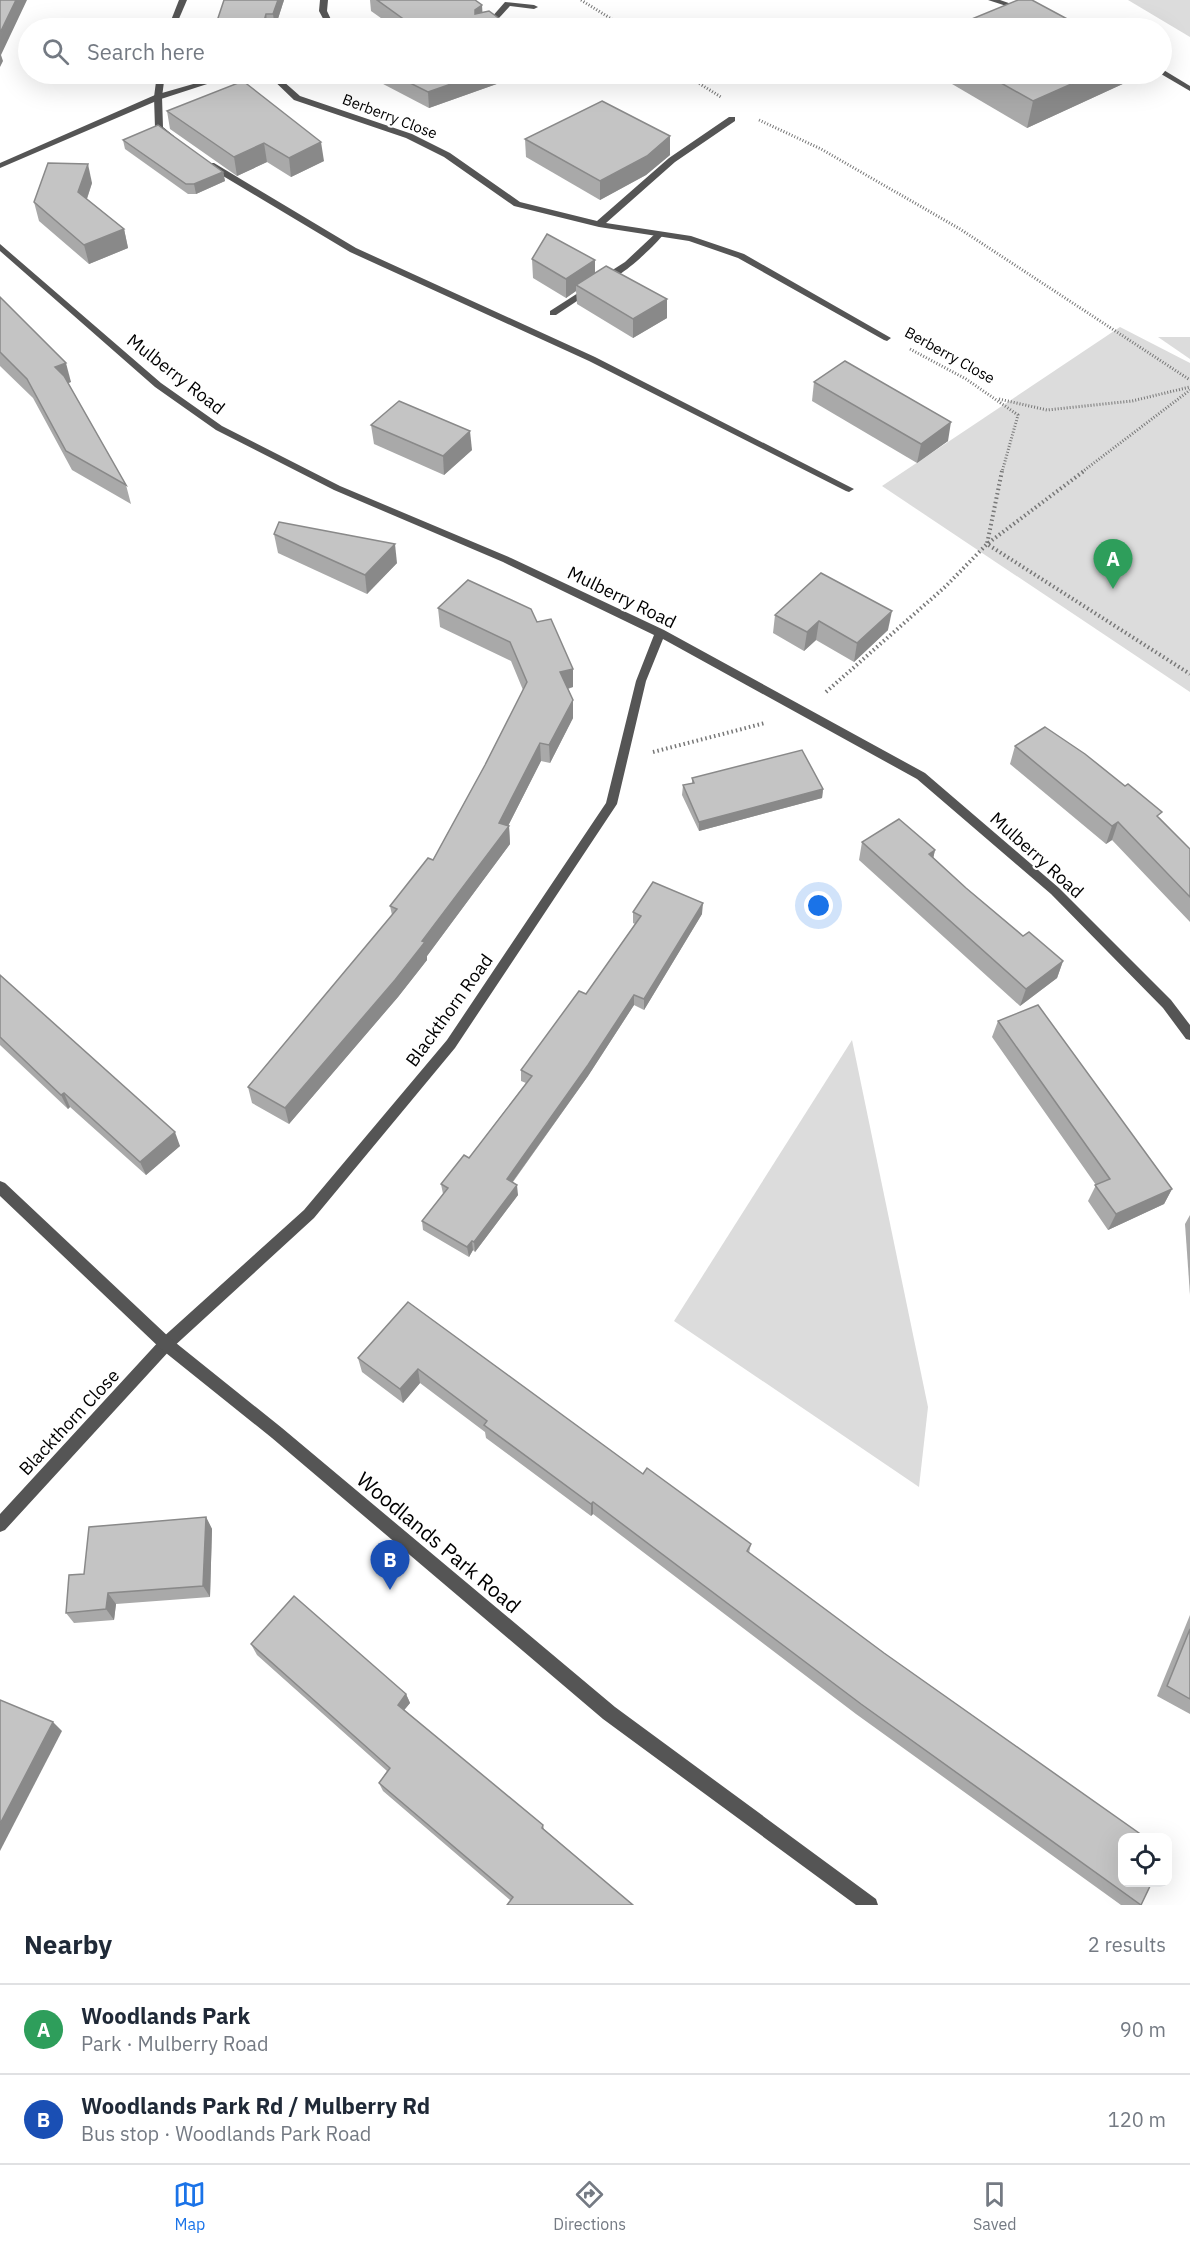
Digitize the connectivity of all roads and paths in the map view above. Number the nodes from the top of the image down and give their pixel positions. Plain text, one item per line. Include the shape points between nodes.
1 (183, 0) edge
2 (324, 0) edge
3 (581, 0) edge
4 (992, 0) edge
5 (534, 7) dead end
6 (1031, 12) edge
7 (175, 18) edge
8 (327, 18) edge
9 (496, 18) edge
10 (610, 18) edge
11 (1172, 78) edge
12 (160, 84) edge
13 (201, 84) edge
14 (282, 84) edge
15 (1190, 89) edge
16 (158, 97) junction
17 (732, 119) dead end
18 (759, 120) dead end
19 (178, 141) edge
20 (206, 162) edge
21 (0, 165) edge
22 (599, 224) junction
23 (660, 234) junction
24 (0, 247) edge
25 (553, 313) dead end
26 (899, 335) dead end
27 (887, 338) junction
28 (877, 342) dead end
29 (1190, 380) edge
30 (1190, 389) edge
31 (998, 399) junction
32 (849, 489) dead end
33 (987, 544) junction
34 (660, 633) junction
35 (1190, 674) edge
36 (802, 713) junction
37 (621, 761) junction
38 (1190, 1035) edge
39 (0, 1187) edge
40 (166, 1344) junction
41 (0, 1526) edge
42 (870, 1905) edge

1 - 7 street
2 - 8 street
3 - 10 path
4 - 6 street
5 - 9 street via 508,4
11 - 15 street
12 - 16 street
13 - 16 street
14 - 22 street, Berberry Close via 297,98 410,136 447,155 517,204
16 - 19 street via 159,128
16 - 21 street
17 - 22 street via 672,160
18 - 29 path via 793,133 924,206 1052,286
20 - 32 street via 354,250 592,359
22 - 23 street, Berberry Close
23 - 25 street via 628,264
23 - 27 street, Berberry Close via 691,239 741,256
24 - 34 street, Mulberry Road via 158,385 219,428 337,488 507,560
26 - 27 street, Berberry Close
27 - 28 street, Berberry Close
27 - 31 path, Berberry Close via 934,360
30 - 31 path via 1132,401 1047,410
30 - 33 path
31 - 33 path via 1018,415 1006,451
33 - 35 path
33 - 36 path via 946,586
34 - 36 street, Mulberry Road
34 - 37 street, Blackthorn Road via 641,681
36 - 37 path
36 - 38 street, Mulberry Road via 921,776 1055,891 1167,1004
37 - 40 street, Blackthorn Road via 611,804 451,1044 309,1214
39 - 40 street, Woodlands Park Road
40 - 41 street, Blackthorn Close
40 - 42 street, Woodlands Park Road via 609,1713

